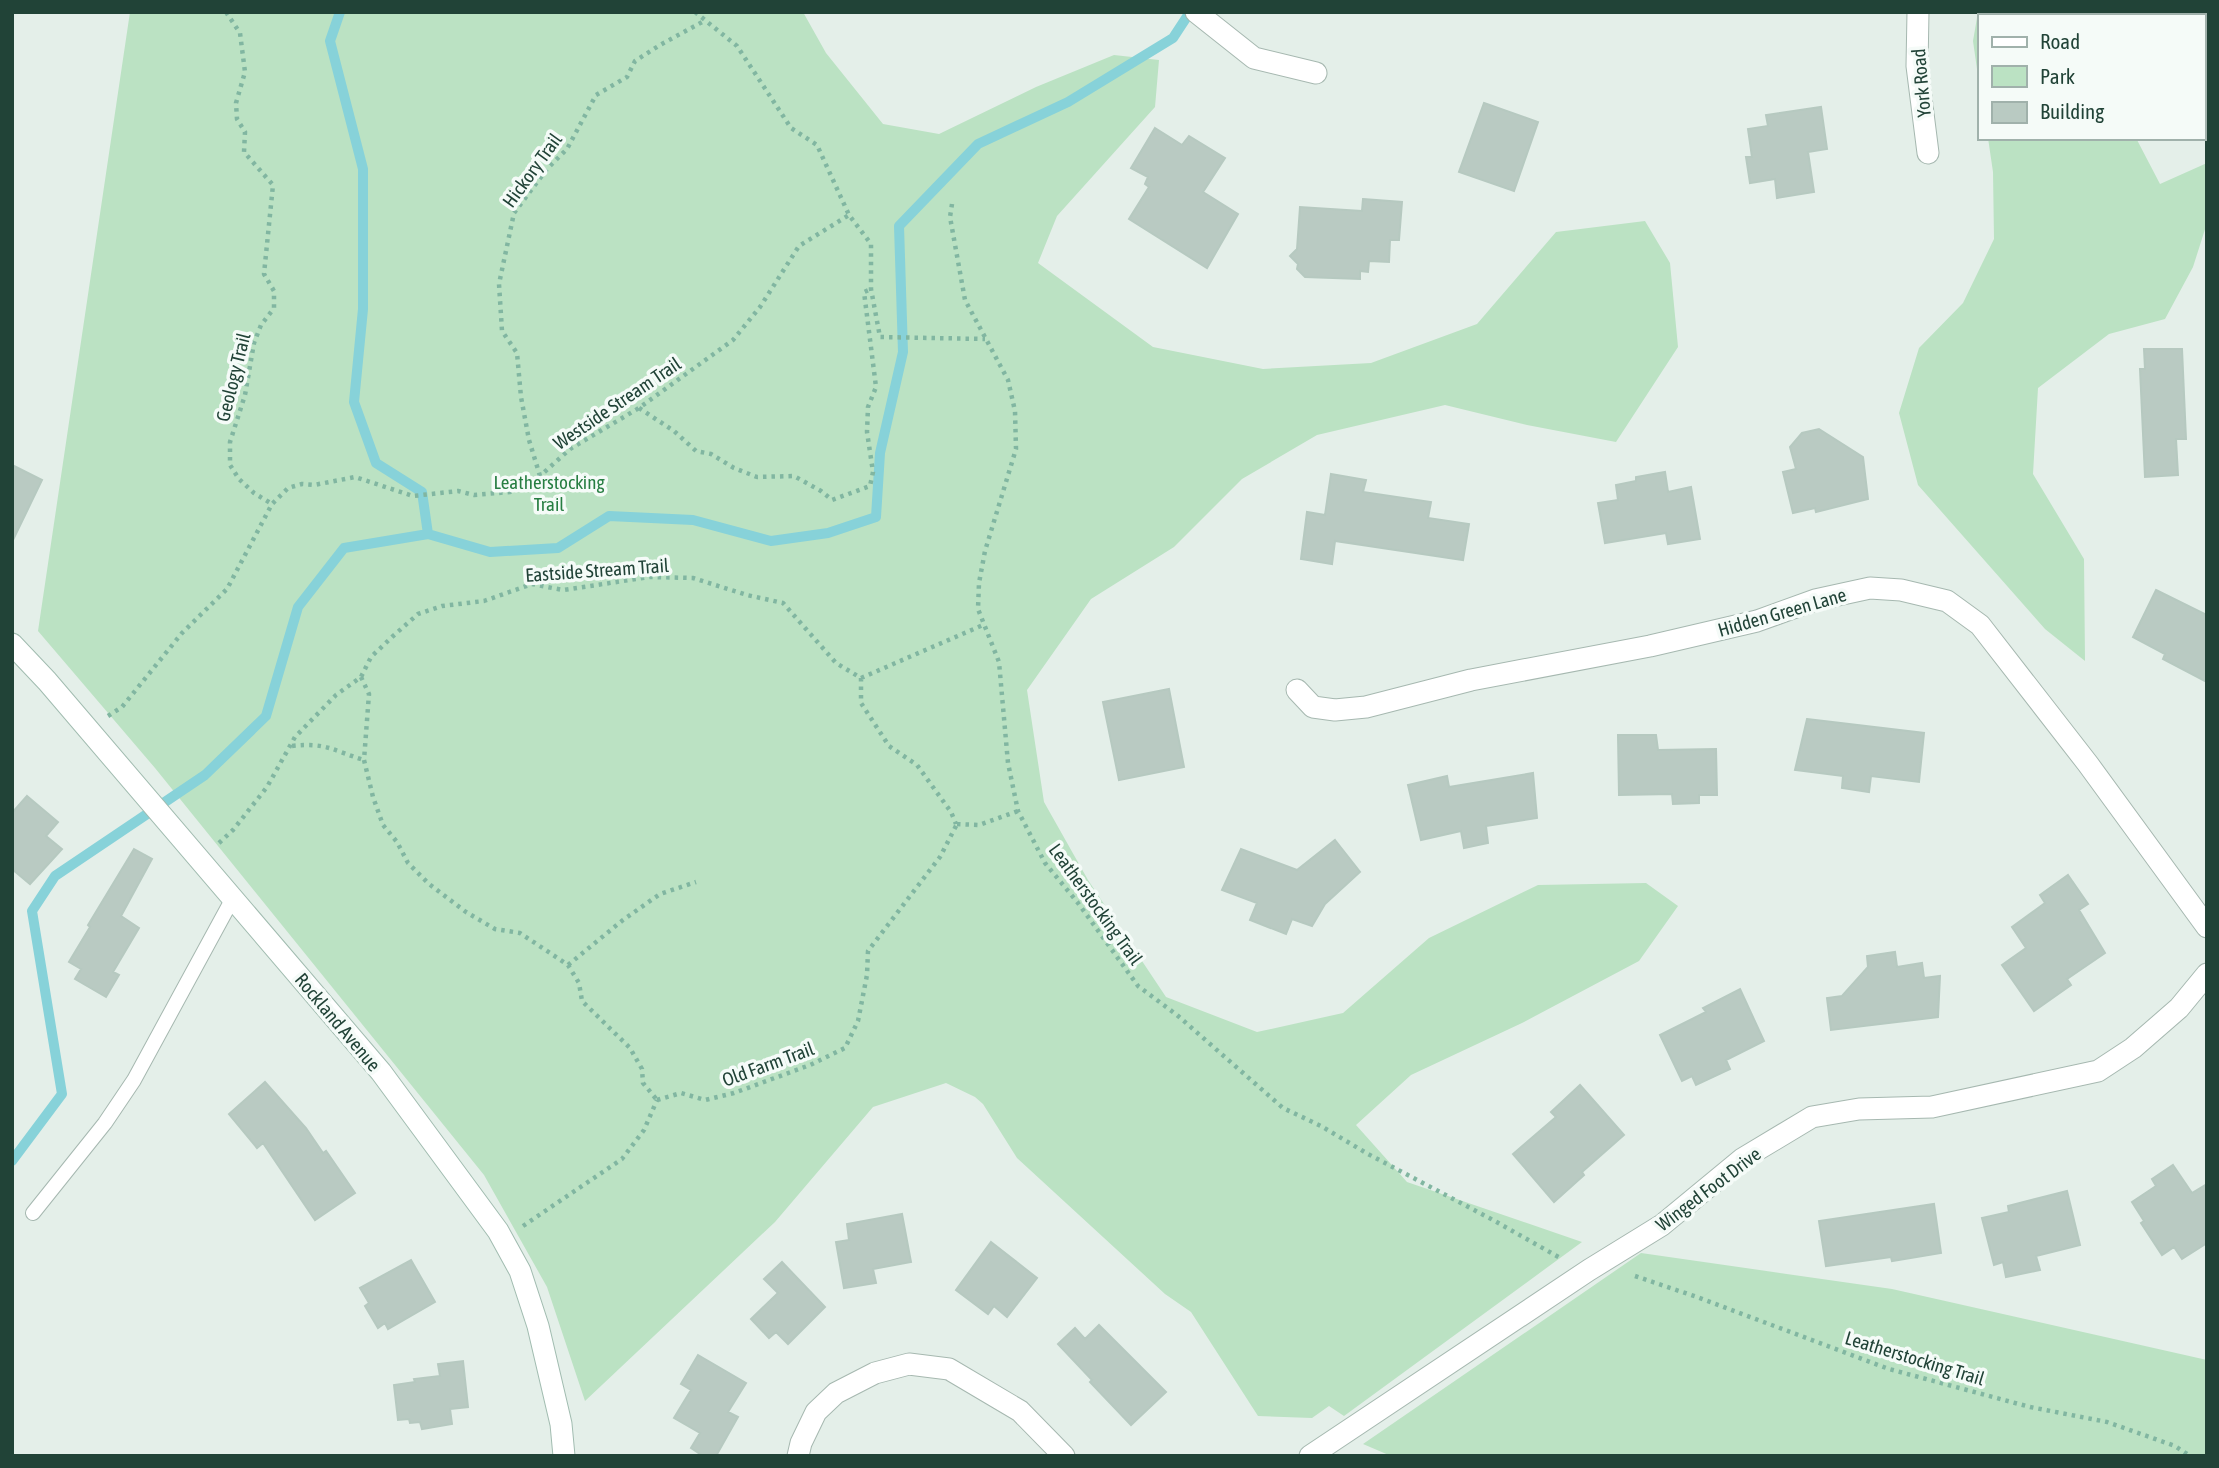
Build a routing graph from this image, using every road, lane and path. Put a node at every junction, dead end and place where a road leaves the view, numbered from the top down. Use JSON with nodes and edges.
{"nodes":[{"id":1,"x":226,"y":12,"type":"edge"},
{"id":2,"x":695,"y":12,"type":"edge"},
{"id":3,"x":1918,"y":12,"type":"edge"},
{"id":4,"x":1202,"y":17,"type":"edge"},
{"id":5,"x":704,"y":21,"type":"junction"},
{"id":6,"x":1316,"y":73,"type":"dead end"},
{"id":7,"x":1928,"y":153,"type":"dead end"},
{"id":8,"x":952,"y":204,"type":"dead end"},
{"id":9,"x":849,"y":215,"type":"junction"},
{"id":10,"x":871,"y":289,"type":"junction"},
{"id":11,"x":986,"y":339,"type":"junction"},
{"id":12,"x":639,"y":408,"type":"junction"},
{"id":13,"x":540,"y":476,"type":"junction"},
{"id":14,"x":272,"y":504,"type":"junction"},
{"id":15,"x":983,"y":625,"type":"junction"},
{"id":16,"x":12,"y":644,"type":"edge"},
{"id":17,"x":361,"y":677,"type":"junction"},
{"id":18,"x":861,"y":678,"type":"junction"},
{"id":19,"x":1297,"y":690,"type":"dead end"},
{"id":20,"x":88,"y":730,"type":"junction"},
{"id":21,"x":291,"y":746,"type":"junction"},
{"id":22,"x":364,"y":760,"type":"junction"},
{"id":23,"x":1018,"y":811,"type":"junction"},
{"id":24,"x":957,"y":824,"type":"junction"},
{"id":25,"x":201,"y":861,"type":"junction"},
{"id":26,"x":696,"y":882,"type":"dead end"},
{"id":27,"x":233,"y":898,"type":"junction"},
{"id":28,"x":2207,"y":927,"type":"edge"},
{"id":29,"x":568,"y":965,"type":"junction"},
{"id":30,"x":2207,"y":974,"type":"edge"},
{"id":31,"x":657,"y":1100,"type":"junction"},
{"id":32,"x":33,"y":1213,"type":"dead end"},
{"id":33,"x":503,"y":1239,"type":"junction"},
{"id":34,"x":1566,"y":1261,"type":"dead end"},
{"id":35,"x":1635,"y":1276,"type":"dead end"},
{"id":36,"x":564,"y":1456,"type":"edge"},
{"id":37,"x":798,"y":1456,"type":"edge"},
{"id":38,"x":1064,"y":1456,"type":"edge"},
{"id":39,"x":1310,"y":1456,"type":"edge"},
{"id":40,"x":2190,"y":1456,"type":"edge"}],
"edges":[{"from":1,"to":14,"type":"path","name":"Geology Trail"},
{"from":2,"to":5,"type":"path"},
{"from":3,"to":7,"type":"street","name":"York Road"},
{"from":4,"to":6,"type":"street"},
{"from":5,"to":9,"type":"path"},
{"from":5,"to":13,"type":"path","name":"Hickory Trail"},
{"from":8,"to":11,"type":"path","name":"Leatherstocking Trail"},
{"from":9,"to":10,"type":"path"},
{"from":9,"to":12,"type":"path","name":"Westside Stream Trail"},
{"from":10,"to":11,"type":"path"},
{"from":10,"to":12,"type":"path"},
{"from":11,"to":15,"type":"path","name":"Leatherstocking Trail"},
{"from":12,"to":13,"type":"path","name":"Westside Stream Trail"},
{"from":13,"to":14,"type":"path","name":"Westside Stream Trail"},
{"from":14,"to":20,"type":"path","name":"Westside Stream Trail"},
{"from":15,"to":18,"type":"path"},
{"from":15,"to":23,"type":"path","name":"Leatherstocking Trail"},
{"from":16,"to":20,"type":"street","name":"Rockland Avenue"},
{"from":17,"to":18,"type":"path","name":"Eastside Stream Trail"},
{"from":17,"to":21,"type":"path","name":"Eastside Stream Trail"},
{"from":17,"to":22,"type":"path"},
{"from":18,"to":24,"type":"path"},
{"from":19,"to":28,"type":"street","name":"Hidden Green Lane"},
{"from":20,"to":25,"type":"street","name":"Rockland Avenue"},
{"from":21,"to":22,"type":"path"},
{"from":21,"to":25,"type":"path","name":"Eastside Stream Trail"},
{"from":22,"to":29,"type":"path"},
{"from":23,"to":24,"type":"path"},
{"from":23,"to":34,"type":"path","name":"Leatherstocking Trail"},
{"from":24,"to":31,"type":"path","name":"Old Farm Trail"},
{"from":25,"to":27,"type":"street","name":"Rockland Avenue"},
{"from":26,"to":29,"type":"path"},
{"from":27,"to":32,"type":"lane"},
{"from":27,"to":33,"type":"street","name":"Rockland Avenue"},
{"from":29,"to":31,"type":"path"},
{"from":30,"to":39,"type":"street","name":"Winged Foot Drive"},
{"from":31,"to":33,"type":"path"},
{"from":33,"to":36,"type":"street","name":"Rockland Avenue"},
{"from":35,"to":40,"type":"path","name":"Leatherstocking Trail"},
{"from":37,"to":38,"type":"street"}]}
